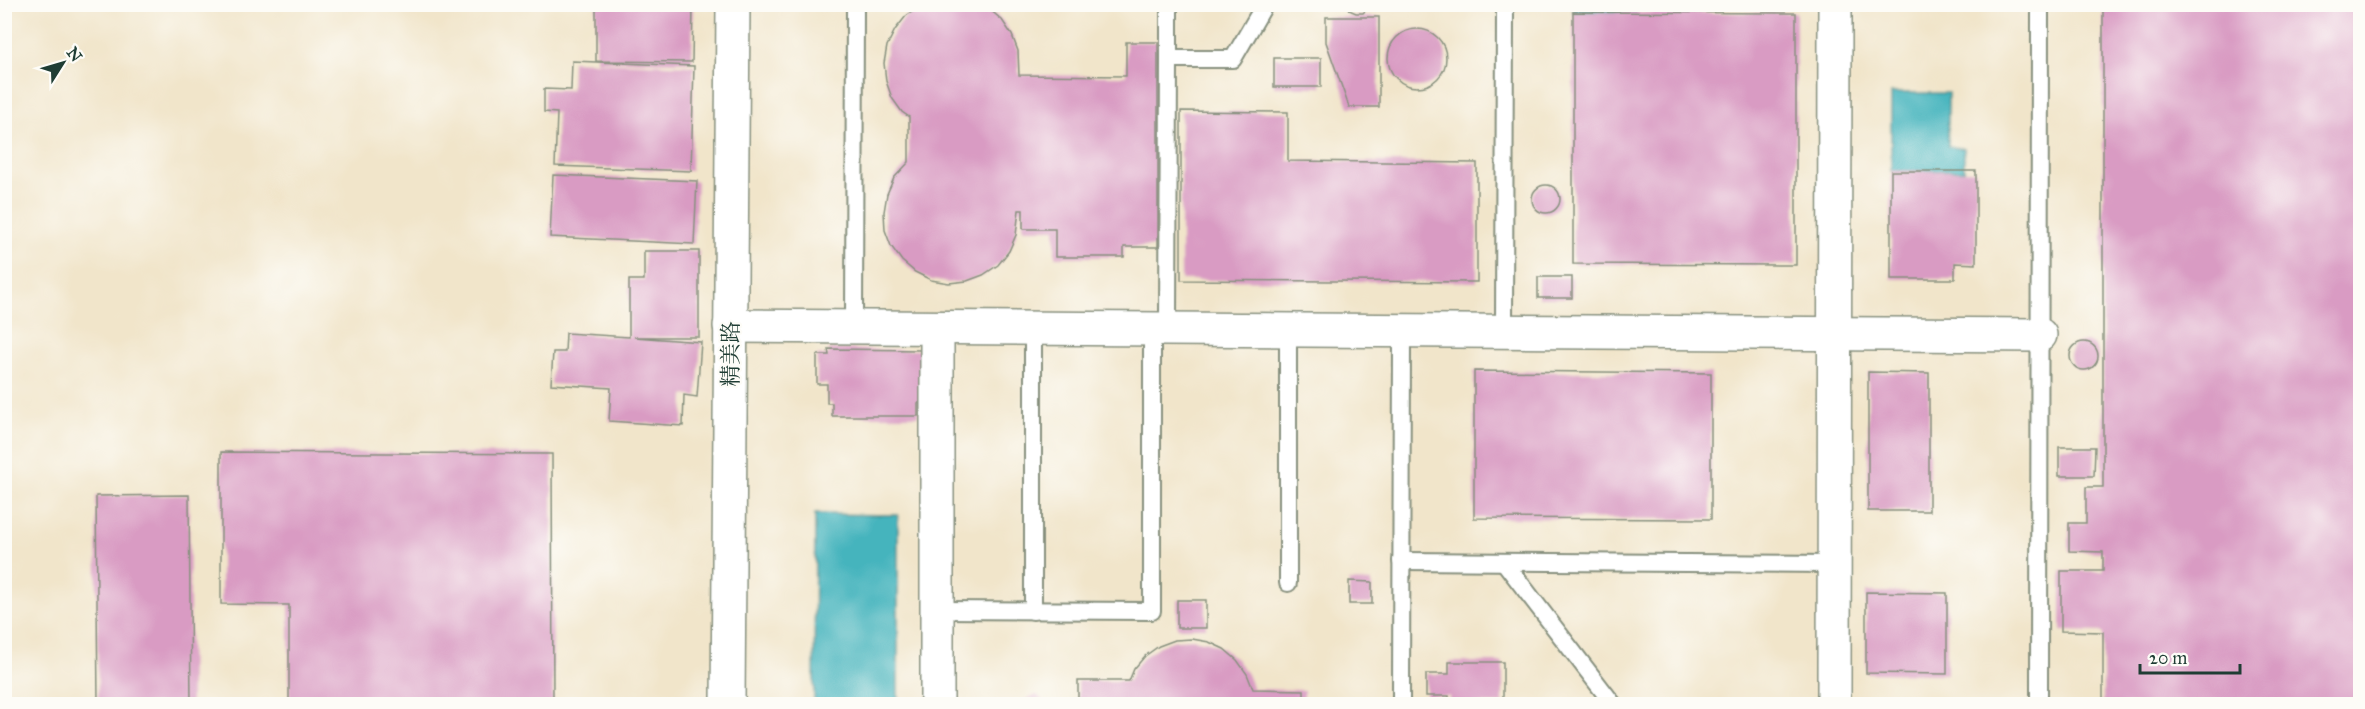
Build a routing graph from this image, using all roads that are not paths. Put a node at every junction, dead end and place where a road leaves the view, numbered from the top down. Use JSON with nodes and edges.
{"nodes":[{"id":1,"x":733,"y":4,"type":"edge"},
{"id":2,"x":855,"y":4,"type":"edge"},
{"id":3,"x":1169,"y":4,"type":"edge"},
{"id":4,"x":1262,"y":4,"type":"edge"},
{"id":5,"x":1505,"y":4,"type":"edge"},
{"id":6,"x":1835,"y":4,"type":"edge"},
{"id":7,"x":2040,"y":4,"type":"edge"},
{"id":8,"x":1169,"y":59,"type":"junction"},
{"id":9,"x":730,"y":326,"type":"junction"},
{"id":10,"x":854,"y":327,"type":"junction"},
{"id":11,"x":937,"y":328,"type":"junction"},
{"id":12,"x":1034,"y":328,"type":"junction"},
{"id":13,"x":1160,"y":329,"type":"junction"},
{"id":14,"x":1288,"y":330,"type":"junction"},
{"id":15,"x":1402,"y":331,"type":"junction"},
{"id":16,"x":1504,"y":332,"type":"junction"},
{"id":17,"x":1834,"y":334,"type":"junction"},
{"id":18,"x":2040,"y":334,"type":"junction"},
{"id":19,"x":1401,"y":561,"type":"junction"},
{"id":20,"x":1504,"y":562,"type":"junction"},
{"id":21,"x":1834,"y":564,"type":"junction"},
{"id":22,"x":1288,"y":583,"type":"dead end"},
{"id":23,"x":937,"y":610,"type":"junction"},
{"id":24,"x":1033,"y":611,"type":"junction"},
{"id":25,"x":728,"y":705,"type":"edge"},
{"id":26,"x":937,"y":705,"type":"edge"},
{"id":27,"x":1401,"y":705,"type":"edge"},
{"id":28,"x":1613,"y":705,"type":"edge"},
{"id":29,"x":1834,"y":705,"type":"edge"},
{"id":30,"x":2039,"y":705,"type":"edge"}],
"edges":[{"from":1,"to":9,"type":"street","name":"精美路"},
{"from":2,"to":10,"type":"lane"},
{"from":3,"to":8,"type":"lane"},
{"from":4,"to":8,"type":"lane"},
{"from":5,"to":16,"type":"lane"},
{"from":6,"to":17,"type":"street"},
{"from":7,"to":18,"type":"lane"},
{"from":8,"to":13,"type":"lane"},
{"from":9,"to":10,"type":"street"},
{"from":9,"to":25,"type":"street","name":"精美路"},
{"from":10,"to":11,"type":"street"},
{"from":11,"to":12,"type":"street"},
{"from":11,"to":23,"type":"street"},
{"from":12,"to":13,"type":"street"},
{"from":12,"to":24,"type":"lane"},
{"from":13,"to":14,"type":"street"},
{"from":13,"to":24,"type":"lane"},
{"from":14,"to":15,"type":"street"},
{"from":14,"to":22,"type":"lane"},
{"from":15,"to":16,"type":"street"},
{"from":15,"to":19,"type":"lane"},
{"from":16,"to":17,"type":"street"},
{"from":17,"to":18,"type":"street"},
{"from":17,"to":21,"type":"street"},
{"from":18,"to":30,"type":"lane"},
{"from":19,"to":20,"type":"lane"},
{"from":19,"to":27,"type":"lane"},
{"from":20,"to":21,"type":"lane"},
{"from":20,"to":28,"type":"lane"},
{"from":21,"to":29,"type":"street"},
{"from":23,"to":24,"type":"lane"},
{"from":23,"to":26,"type":"street"}]}
